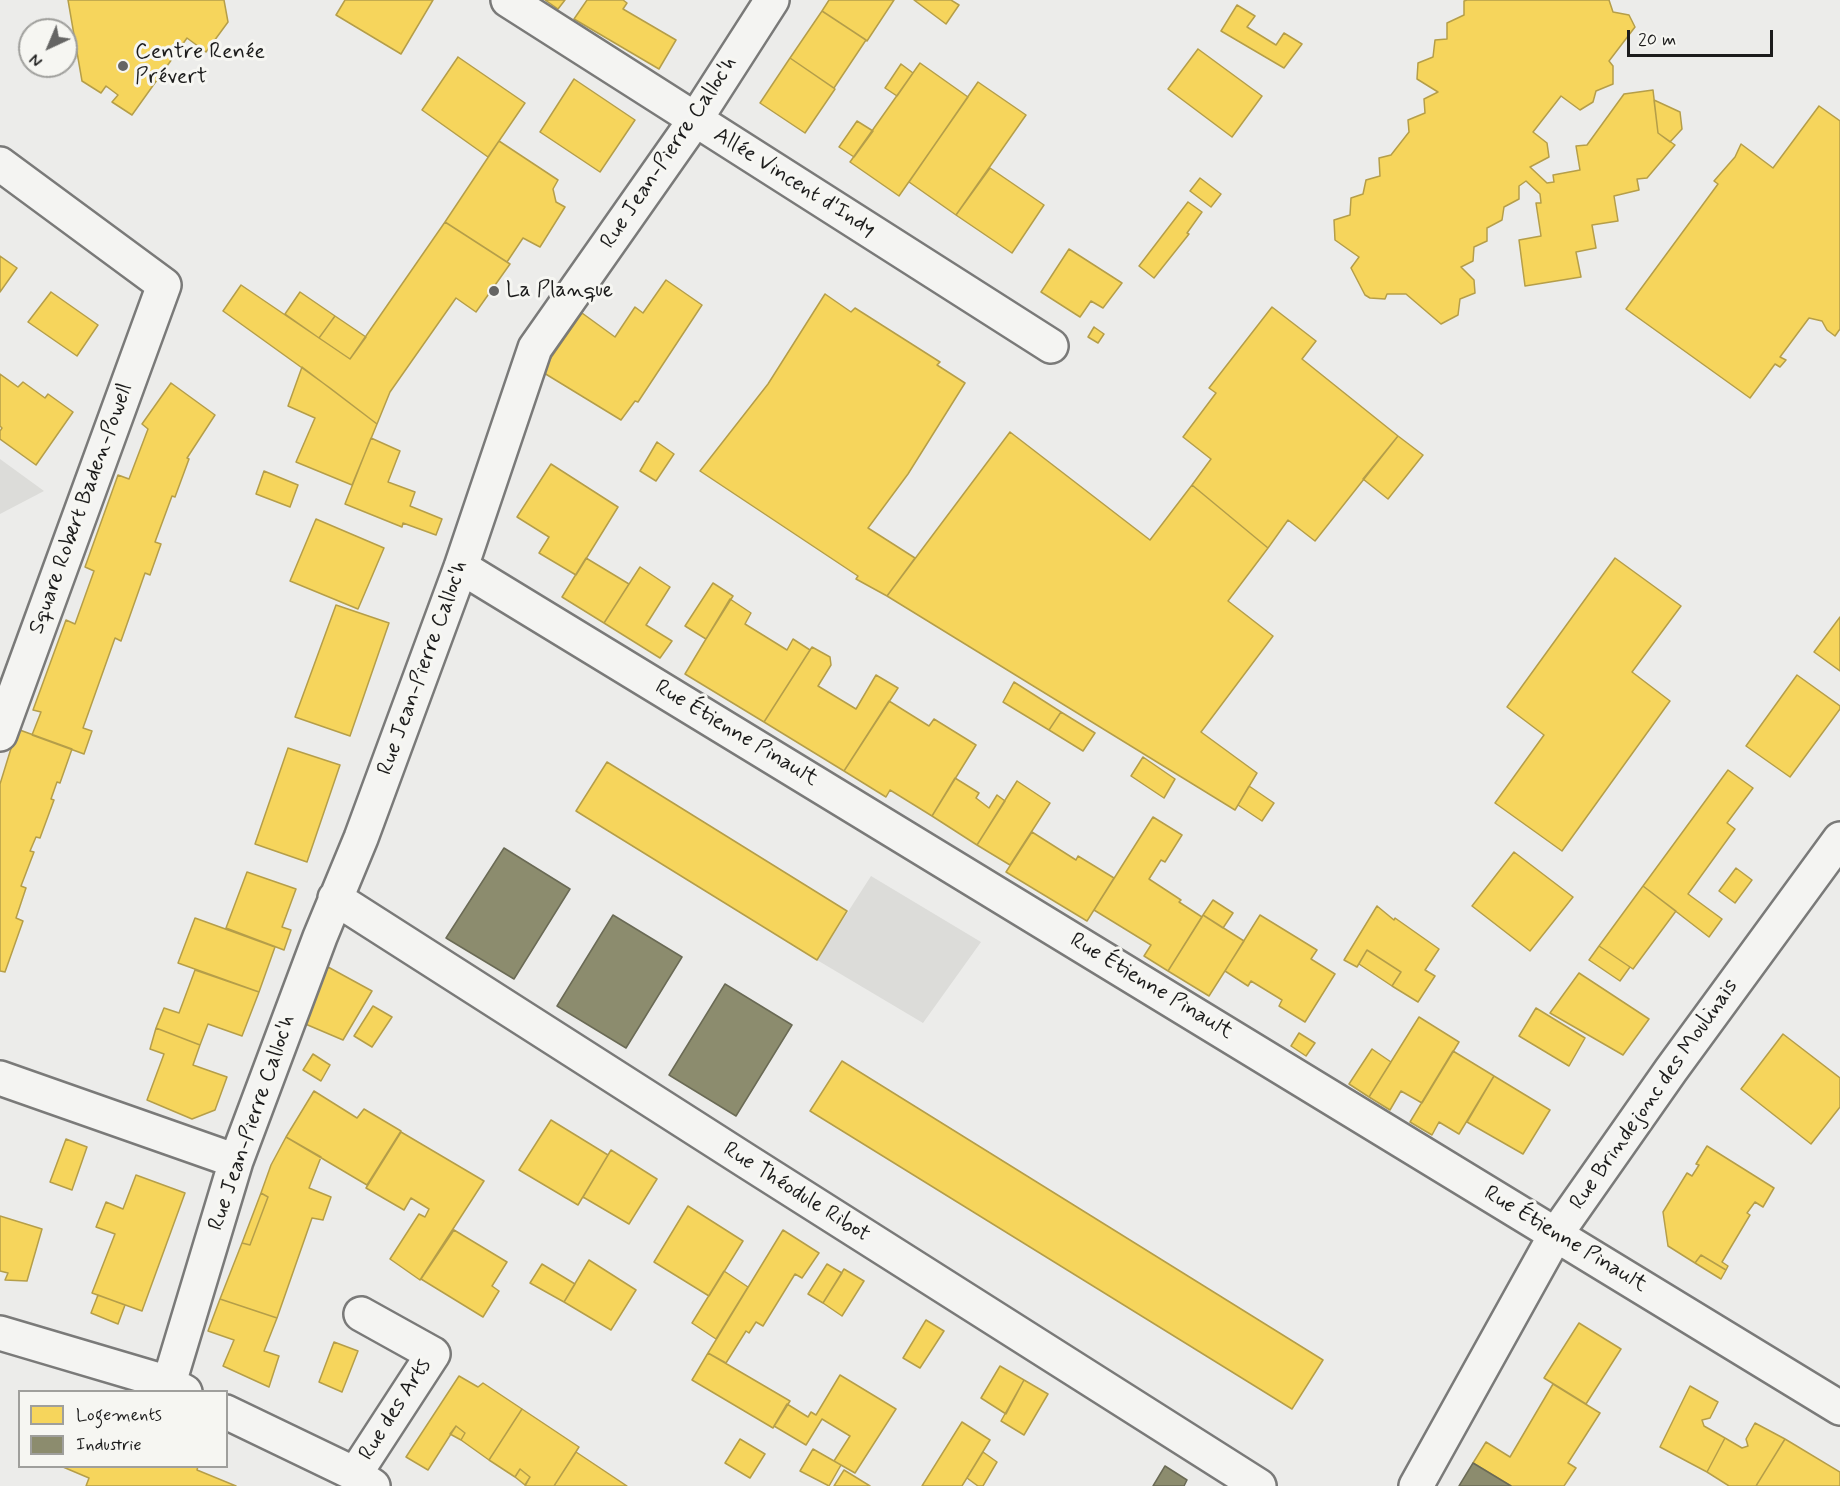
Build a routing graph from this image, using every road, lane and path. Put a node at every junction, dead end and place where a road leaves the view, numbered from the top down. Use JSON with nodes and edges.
{"nodes":[{"id":1,"x":507,"y":0,"type":"edge"},
{"id":2,"x":772,"y":0,"type":"edge"},
{"id":3,"x":695,"y":120,"type":"junction"},
{"id":4,"x":0,"y":164,"type":"edge"},
{"id":5,"x":1051,"y":346,"type":"dead end"},
{"id":6,"x":461,"y":567,"type":"junction"},
{"id":7,"x":0,"y":734,"type":"edge"},
{"id":8,"x":1840,"y":839,"type":"edge"},
{"id":9,"x":335,"y":898,"type":"junction"},
{"id":10,"x":0,"y":1078,"type":"edge"},
{"id":11,"x":236,"y":1161,"type":"junction"},
{"id":12,"x":1556,"y":1234,"type":"junction"},
{"id":13,"x":361,"y":1314,"type":"dead end"},
{"id":14,"x":0,"y":1333,"type":"edge"},
{"id":15,"x":177,"y":1387,"type":"edge"},
{"id":16,"x":1840,"y":1408,"type":"edge"},
{"id":17,"x":228,"y":1413,"type":"edge"},
{"id":18,"x":364,"y":1480,"type":"edge"},
{"id":19,"x":1258,"y":1486,"type":"edge"},
{"id":20,"x":1416,"y":1486,"type":"edge"}],
"edges":[{"from":1,"to":3,"type":"street","name":"Allée Vincent d'Indy"},
{"from":2,"to":3,"type":"street","name":"Rue Jean-Pierre Calloc'h"},
{"from":3,"to":5,"type":"street","name":"Allée Vincent d'Indy"},
{"from":3,"to":6,"type":"street","name":"Rue Jean-Pierre Calloc'h"},
{"from":4,"to":7,"type":"street","name":"Square Robert Baden-Powell"},
{"from":6,"to":9,"type":"street","name":"Rue Jean-Pierre Calloc'h"},
{"from":6,"to":12,"type":"street","name":"Rue Étienne Pinault"},
{"from":8,"to":12,"type":"street","name":"Rue Brindejonc des Moulinais"},
{"from":9,"to":11,"type":"street","name":"Rue Jean-Pierre Calloc'h"},
{"from":9,"to":19,"type":"street","name":"Rue Théodule Ribot"},
{"from":10,"to":11,"type":"street"},
{"from":11,"to":15,"type":"street","name":"Rue Jean-Pierre Calloc'h"},
{"from":12,"to":16,"type":"street","name":"Rue Étienne Pinault"},
{"from":12,"to":20,"type":"street","name":"Rue Brindejonc des Moulinais"},
{"from":13,"to":18,"type":"street","name":"Rue des Arts"},
{"from":14,"to":15,"type":"street"},
{"from":17,"to":18,"type":"street","name":"Rue des Arts"}]}
